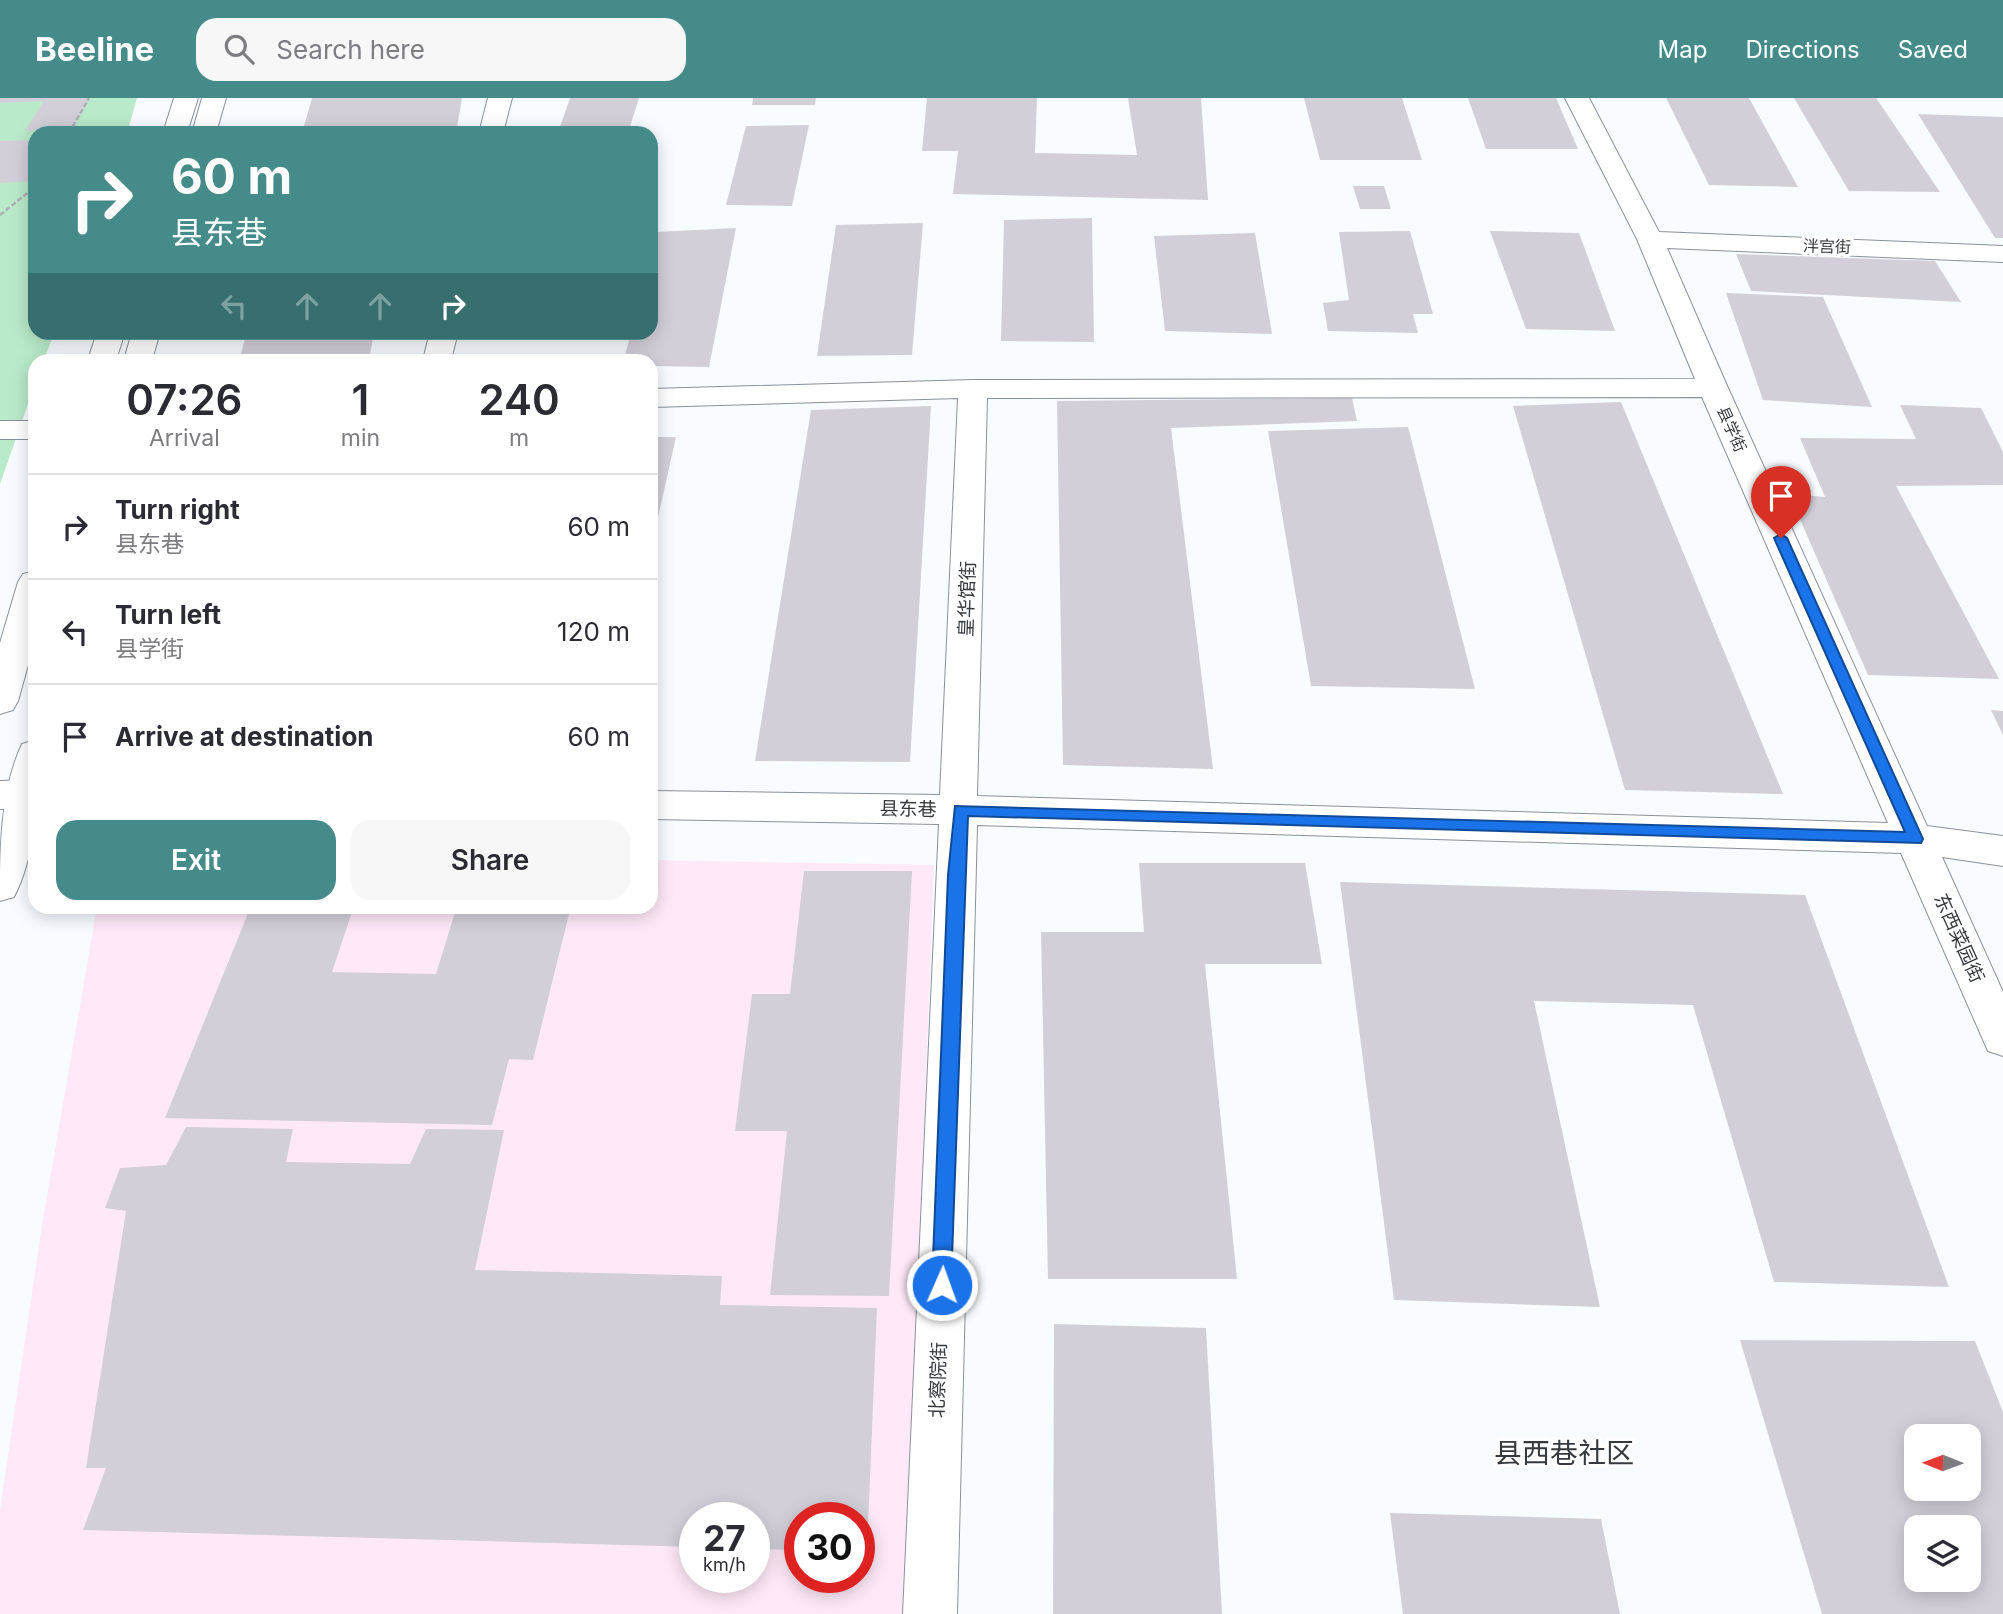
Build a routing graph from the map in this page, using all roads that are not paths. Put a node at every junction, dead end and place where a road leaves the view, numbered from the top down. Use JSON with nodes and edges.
{"nodes":[{"id":1,"x":186,"y":98,"type":"edge"},
{"id":2,"x":214,"y":98,"type":"edge"},
{"id":3,"x":500,"y":98,"type":"edge"},
{"id":4,"x":1577,"y":98,"type":"edge"},
{"id":5,"x":177,"y":126,"type":"edge"},
{"id":6,"x":206,"y":126,"type":"edge"},
{"id":7,"x":493,"y":126,"type":"edge"},
{"id":8,"x":1650,"y":239,"type":"junction"},
{"id":9,"x":2003,"y":254,"type":"edge"},
{"id":10,"x":1713,"y":388,"type":"junction"},
{"id":11,"x":973,"y":389,"type":"junction"},
{"id":12,"x":658,"y":398,"type":"edge"},
{"id":13,"x":0,"y":430,"type":"edge"},
{"id":14,"x":28,"y":430,"type":"edge"},
{"id":15,"x":28,"y":606,"type":"edge"},
{"id":16,"x":0,"y":701,"type":"edge"},
{"id":17,"x":28,"y":772,"type":"edge"},
{"id":18,"x":20,"y":794,"type":"edge"},
{"id":19,"x":658,"y":805,"type":"edge"},
{"id":20,"x":960,"y":810,"type":"junction"},
{"id":21,"x":1916,"y":839,"type":"junction"},
{"id":22,"x":2003,"y":851,"type":"edge"},
{"id":23,"x":0,"y":886,"type":"edge"},
{"id":24,"x":2003,"y":1038,"type":"edge"},
{"id":25,"x":930,"y":1614,"type":"edge"}],
"edges":[{"from":1,"to":5,"type":"street"},
{"from":2,"to":6,"type":"street"},
{"from":3,"to":7,"type":"street"},
{"from":4,"to":8,"type":"street","name":"县学街"},
{"from":8,"to":9,"type":"street","name":"泮宫街"},
{"from":8,"to":10,"type":"street","name":"县学街"},
{"from":10,"to":11,"type":"street"},
{"from":10,"to":21,"type":"street","name":"县学街"},
{"from":11,"to":12,"type":"street"},
{"from":11,"to":20,"type":"street","name":"皇华馆街"},
{"from":13,"to":14,"type":"street"},
{"from":15,"to":16,"type":"street"},
{"from":17,"to":18,"type":"street"},
{"from":18,"to":23,"type":"street"},
{"from":19,"to":20,"type":"street","name":"县东巷"},
{"from":20,"to":21,"type":"street","name":"县东巷"},
{"from":20,"to":25,"type":"street","name":"北察院街"},
{"from":21,"to":22,"type":"street","name":"县东巷"},
{"from":21,"to":24,"type":"street","name":"东西菜园街"}]}
